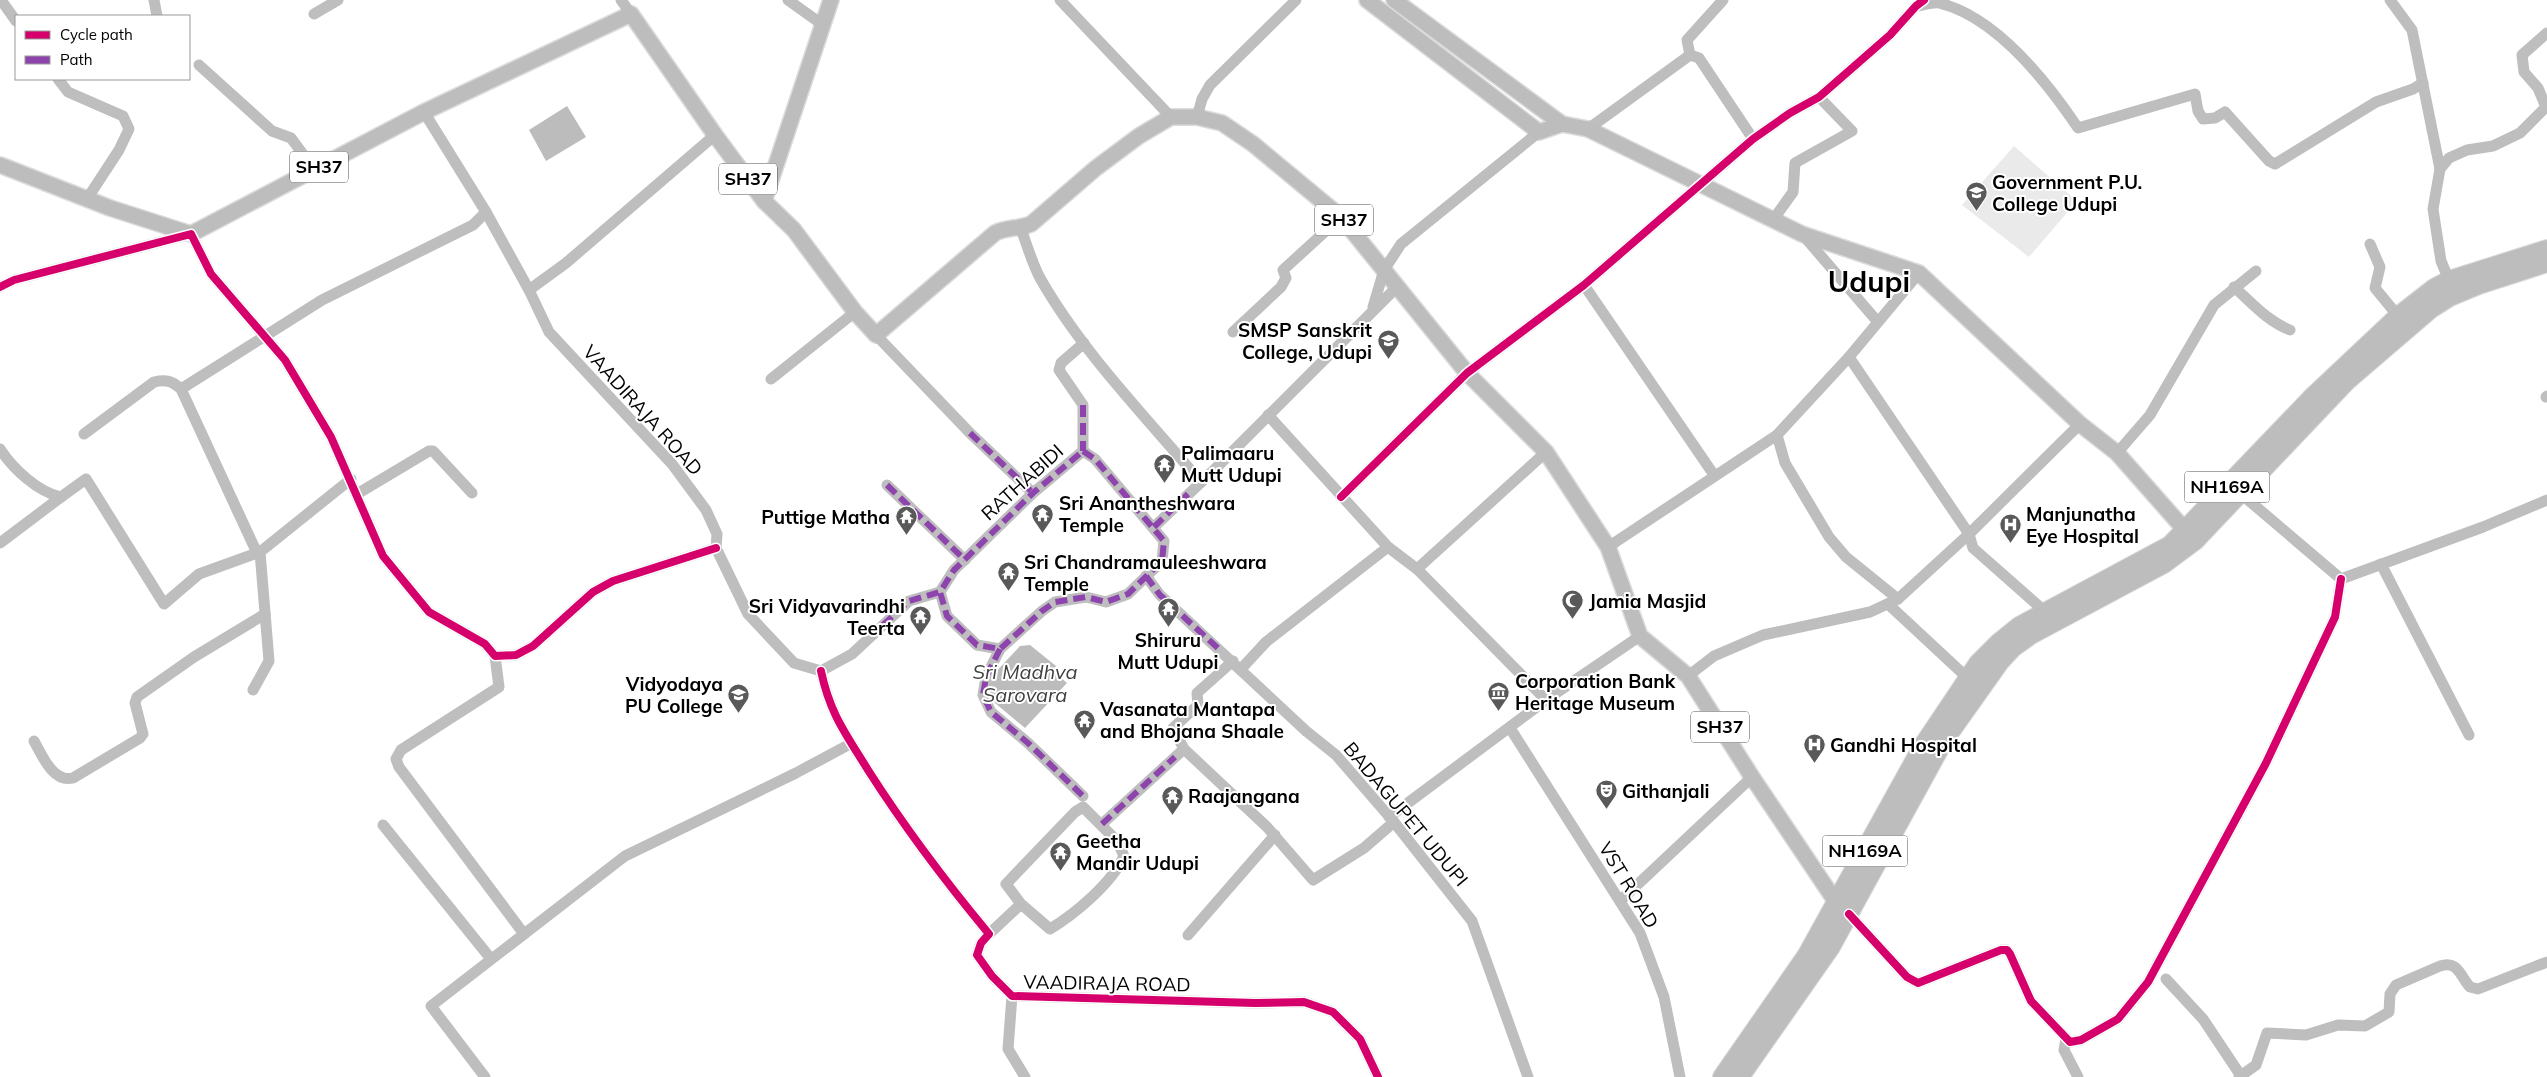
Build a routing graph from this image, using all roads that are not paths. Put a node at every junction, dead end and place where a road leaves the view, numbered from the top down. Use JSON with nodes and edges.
{"nodes":[{"id":1,"x":1,"y":0,"type":"edge"},
{"id":2,"x":154,"y":0,"type":"edge"},
{"id":3,"x":338,"y":0,"type":"edge"},
{"id":4,"x":621,"y":0,"type":"edge"},
{"id":5,"x":788,"y":0,"type":"edge"},
{"id":6,"x":831,"y":0,"type":"edge"},
{"id":7,"x":1060,"y":0,"type":"edge"},
{"id":8,"x":1296,"y":0,"type":"edge"},
{"id":9,"x":1367,"y":0,"type":"edge"},
{"id":10,"x":1723,"y":0,"type":"edge"},
{"id":11,"x":2390,"y":0,"type":"edge"},
{"id":12,"x":1398,"y":1,"type":"edge"},
{"id":13,"x":1920,"y":3,"type":"edge"},
{"id":14,"x":314,"y":14,"type":"dead end"},
{"id":15,"x":631,"y":14,"type":"junction"},
{"id":16,"x":158,"y":15,"type":"edge"},
{"id":17,"x":15,"y":20,"type":"edge"},
{"id":18,"x":823,"y":25,"type":"junction"},
{"id":19,"x":2547,"y":33,"type":"edge"},
{"id":20,"x":1690,"y":55,"type":"junction"},
{"id":21,"x":199,"y":65,"type":"dead end"},
{"id":22,"x":59,"y":80,"type":"edge"},
{"id":23,"x":2423,"y":83,"type":"junction"},
{"id":24,"x":1819,"y":97,"type":"junction"},
{"id":25,"x":424,"y":112,"type":"junction"},
{"id":26,"x":1170,"y":117,"type":"junction"},
{"id":27,"x":1197,"y":117,"type":"junction"},
{"id":28,"x":1562,"y":124,"type":"junction"},
{"id":29,"x":1588,"y":129,"type":"junction"},
{"id":30,"x":1539,"y":132,"type":"junction"},
{"id":31,"x":715,"y":135,"type":"junction"},
{"id":32,"x":1753,"y":139,"type":"junction"},
{"id":33,"x":0,"y":165,"type":"edge"},
{"id":34,"x":314,"y":169,"type":"junction"},
{"id":35,"x":2440,"y":169,"type":"junction"},
{"id":36,"x":1701,"y":184,"type":"junction"},
{"id":37,"x":87,"y":199,"type":"junction"},
{"id":38,"x":764,"y":201,"type":"junction"},
{"id":39,"x":486,"y":212,"type":"junction"},
{"id":40,"x":1341,"y":217,"type":"junction"},
{"id":41,"x":1773,"y":220,"type":"junction"},
{"id":42,"x":1020,"y":229,"type":"junction"},
{"id":43,"x":191,"y":234,"type":"junction"},
{"id":44,"x":1802,"y":234,"type":"junction"},
{"id":45,"x":2370,"y":244,"type":"dead end"},
{"id":46,"x":2547,"y":249,"type":"edge"},
{"id":47,"x":2547,"y":263,"type":"edge"},
{"id":48,"x":1384,"y":270,"type":"junction"},
{"id":49,"x":2256,"y":271,"type":"dead end"},
{"id":50,"x":1918,"y":273,"type":"junction"},
{"id":51,"x":2449,"y":280,"type":"junction"},
{"id":52,"x":1584,"y":285,"type":"junction"},
{"id":53,"x":0,"y":287,"type":"edge"},
{"id":54,"x":1397,"y":287,"type":"junction"},
{"id":55,"x":2234,"y":287,"type":"junction"},
{"id":56,"x":529,"y":290,"type":"junction"},
{"id":57,"x":855,"y":312,"type":"junction"},
{"id":58,"x":1371,"y":312,"type":"junction"},
{"id":59,"x":2398,"y":316,"type":"junction"},
{"id":60,"x":1876,"y":321,"type":"junction"},
{"id":61,"x":2290,"y":330,"type":"dead end"},
{"id":62,"x":1232,"y":332,"type":"dead end"},
{"id":63,"x":876,"y":335,"type":"junction"},
{"id":64,"x":264,"y":338,"type":"junction"},
{"id":65,"x":1084,"y":343,"type":"junction"},
{"id":66,"x":1849,"y":357,"type":"junction"},
{"id":67,"x":1467,"y":373,"type":"junction"},
{"id":68,"x":771,"y":380,"type":"dead end"},
{"id":69,"x":182,"y":389,"type":"junction"},
{"id":70,"x":1268,"y":415,"type":"junction"},
{"id":71,"x":2080,"y":424,"type":"junction"},
{"id":72,"x":84,"y":434,"type":"dead end"},
{"id":73,"x":1777,"y":435,"type":"junction"},
{"id":74,"x":0,"y":449,"type":"edge"},
{"id":75,"x":1083,"y":450,"type":"junction"},
{"id":76,"x":1546,"y":452,"type":"junction"},
{"id":77,"x":2117,"y":453,"type":"junction"},
{"id":78,"x":1714,"y":475,"type":"junction"},
{"id":79,"x":351,"y":479,"type":"junction"},
{"id":80,"x":1201,"y":482,"type":"junction"},
{"id":81,"x":887,"y":485,"type":"dead end"},
{"id":82,"x":2240,"y":492,"type":"junction"},
{"id":83,"x":472,"y":493,"type":"dead end"},
{"id":84,"x":1033,"y":493,"type":"junction"},
{"id":85,"x":357,"y":494,"type":"junction"},
{"id":86,"x":61,"y":497,"type":"junction"},
{"id":87,"x":1341,"y":498,"type":"junction"},
{"id":88,"x":2547,"y":500,"type":"edge"},
{"id":89,"x":1154,"y":527,"type":"junction"},
{"id":90,"x":1969,"y":534,"type":"junction"},
{"id":91,"x":2191,"y":536,"type":"junction"},
{"id":92,"x":0,"y":543,"type":"edge"},
{"id":93,"x":1388,"y":547,"type":"junction"},
{"id":94,"x":1608,"y":547,"type":"junction"},
{"id":95,"x":716,"y":548,"type":"junction"},
{"id":96,"x":258,"y":552,"type":"junction"},
{"id":97,"x":964,"y":560,"type":"junction"},
{"id":98,"x":2381,"y":564,"type":"junction"},
{"id":99,"x":1417,"y":569,"type":"junction"},
{"id":100,"x":1146,"y":576,"type":"junction"},
{"id":101,"x":2341,"y":579,"type":"junction"},
{"id":102,"x":940,"y":592,"type":"junction"},
{"id":103,"x":1893,"y":602,"type":"junction"},
{"id":104,"x":265,"y":614,"type":"junction"},
{"id":105,"x":2050,"y":616,"type":"junction"},
{"id":106,"x":1640,"y":636,"type":"junction"},
{"id":107,"x":1000,"y":649,"type":"junction"},
{"id":108,"x":495,"y":656,"type":"junction"},
{"id":109,"x":1237,"y":665,"type":"junction"},
{"id":110,"x":821,"y":671,"type":"junction"},
{"id":111,"x":1688,"y":676,"type":"junction"},
{"id":112,"x":1974,"y":684,"type":"junction"},
{"id":113,"x":253,"y":690,"type":"dead end"},
{"id":114,"x":1546,"y":700,"type":"junction"},
{"id":115,"x":1510,"y":728,"type":"junction"},
{"id":116,"x":2468,"y":735,"type":"dead end"},
{"id":117,"x":34,"y":741,"type":"dead end"},
{"id":118,"x":850,"y":744,"type":"junction"},
{"id":119,"x":1179,"y":753,"type":"junction"},
{"id":120,"x":1752,"y":778,"type":"junction"},
{"id":121,"x":1083,"y":796,"type":"dead end"},
{"id":122,"x":1392,"y":819,"type":"junction"},
{"id":123,"x":1102,"y":824,"type":"junction"},
{"id":124,"x":383,"y":825,"type":"dead end"},
{"id":125,"x":1275,"y":835,"type":"junction"},
{"id":126,"x":1620,"y":901,"type":"junction"},
{"id":127,"x":1021,"y":904,"type":"junction"},
{"id":128,"x":1843,"y":908,"type":"junction"},
{"id":129,"x":524,"y":934,"type":"junction"},
{"id":130,"x":989,"y":934,"type":"junction"},
{"id":131,"x":1188,"y":935,"type":"dead end"},
{"id":132,"x":491,"y":960,"type":"junction"},
{"id":133,"x":2547,"y":962,"type":"edge"},
{"id":134,"x":2166,"y":979,"type":"dead end"},
{"id":135,"x":1012,"y":996,"type":"junction"},
{"id":136,"x":2066,"y":1039,"type":"junction"},
{"id":137,"x":2240,"y":1076,"type":"edge"},
{"id":138,"x":485,"y":1077,"type":"edge"},
{"id":139,"x":1024,"y":1077,"type":"edge"},
{"id":140,"x":1378,"y":1077,"type":"edge"},
{"id":141,"x":1528,"y":1077,"type":"edge"},
{"id":142,"x":1680,"y":1077,"type":"edge"},
{"id":143,"x":1722,"y":1077,"type":"edge"},
{"id":144,"x":1740,"y":1077,"type":"edge"},
{"id":145,"x":2078,"y":1077,"type":"edge"}],
"edges":[{"from":1,"to":17,"type":"street"},
{"from":2,"to":16,"type":"street"},
{"from":3,"to":14,"type":"street"},
{"from":4,"to":15,"type":"street"},
{"from":5,"to":18,"type":"street"},
{"from":6,"to":18,"type":"main road"},
{"from":7,"to":26,"type":"street"},
{"from":8,"to":27,"type":"street"},
{"from":9,"to":30,"type":"main road"},
{"from":10,"to":20,"type":"street"},
{"from":11,"to":23,"type":"street"},
{"from":12,"to":28,"type":"main road"},
{"from":13,"to":23,"type":"street"},
{"from":13,"to":24,"type":"street"},
{"from":15,"to":25,"type":"main road","number":"SH37"},
{"from":15,"to":31,"type":"main road","number":"SH37"},
{"from":18,"to":38,"type":"main road"},
{"from":19,"to":35,"type":"street"},
{"from":20,"to":29,"type":"street"},
{"from":20,"to":32,"type":"street"},
{"from":21,"to":34,"type":"street"},
{"from":22,"to":37,"type":"street"},
{"from":23,"to":35,"type":"street"},
{"from":24,"to":32,"type":"street"},
{"from":24,"to":41,"type":"street"},
{"from":25,"to":34,"type":"main road","number":"SH37"},
{"from":25,"to":39,"type":"street","name":"VAADIRAJA ROAD"},
{"from":26,"to":27,"type":"main road","number":"SH37"},
{"from":26,"to":42,"type":"main road"},
{"from":27,"to":40,"type":"main road","number":"SH37"},
{"from":28,"to":29,"type":"main road"},
{"from":28,"to":30,"type":"main road"},
{"from":29,"to":36,"type":"main road"},
{"from":30,"to":48,"type":"street"},
{"from":31,"to":38,"type":"main road","number":"SH37"},
{"from":31,"to":56,"type":"street"},
{"from":32,"to":36,"type":"street"},
{"from":33,"to":37,"type":"main road"},
{"from":34,"to":43,"type":"main road","number":"SH37"},
{"from":35,"to":51,"type":"street"},
{"from":36,"to":41,"type":"main road"},
{"from":36,"to":52,"type":"street"},
{"from":37,"to":43,"type":"main road"},
{"from":38,"to":57,"type":"main road","number":"SH37"},
{"from":39,"to":56,"type":"street","name":"VAADIRAJA ROAD"},
{"from":39,"to":64,"type":"street"},
{"from":40,"to":48,"type":"main road","number":"SH37"},
{"from":40,"to":62,"type":"street"},
{"from":41,"to":44,"type":"main road"},
{"from":42,"to":63,"type":"main road"},
{"from":42,"to":65,"type":"street"},
{"from":43,"to":53,"type":"street"},
{"from":43,"to":64,"type":"street"},
{"from":44,"to":50,"type":"main road"},
{"from":44,"to":60,"type":"street"},
{"from":45,"to":59,"type":"street"},
{"from":46,"to":51,"type":"highway","number":"NH169A"},
{"from":47,"to":82,"type":"highway","number":"NH169A"},
{"from":48,"to":54,"type":"main road","number":"SH37"},
{"from":48,"to":58,"type":"street"},
{"from":49,"to":55,"type":"street"},
{"from":50,"to":60,"type":"street"},
{"from":50,"to":71,"type":"main road"},
{"from":51,"to":59,"type":"highway","number":"NH169A"},
{"from":52,"to":67,"type":"street"},
{"from":52,"to":78,"type":"street"},
{"from":54,"to":58,"type":"street"},
{"from":54,"to":67,"type":"main road","number":"SH37"},
{"from":55,"to":61,"type":"street"},
{"from":55,"to":77,"type":"street"},
{"from":56,"to":95,"type":"street","name":"VAADIRAJA ROAD"},
{"from":57,"to":63,"type":"main road","number":"SH37"},
{"from":57,"to":68,"type":"street"},
{"from":58,"to":70,"type":"street"},
{"from":59,"to":91,"type":"highway","number":"NH169A"},
{"from":60,"to":66,"type":"street"},
{"from":63,"to":84,"type":"street"},
{"from":64,"to":69,"type":"street"},
{"from":64,"to":79,"type":"street"},
{"from":65,"to":75,"type":"street"},
{"from":65,"to":80,"type":"street"},
{"from":66,"to":73,"type":"street"},
{"from":66,"to":90,"type":"street"},
{"from":67,"to":76,"type":"main road","number":"SH37"},
{"from":67,"to":87,"type":"street"},
{"from":69,"to":72,"type":"street"},
{"from":69,"to":96,"type":"street"},
{"from":70,"to":80,"type":"street"},
{"from":70,"to":87,"type":"street"},
{"from":71,"to":77,"type":"main road"},
{"from":71,"to":90,"type":"street"},
{"from":73,"to":78,"type":"street"},
{"from":73,"to":103,"type":"street"},
{"from":74,"to":86,"type":"street"},
{"from":75,"to":84,"type":"street","name":"RATHABIDI"},
{"from":75,"to":89,"type":"street","name":"RATHABIDI"},
{"from":76,"to":94,"type":"main road","number":"SH37"},
{"from":76,"to":99,"type":"street"},
{"from":77,"to":91,"type":"main road"},
{"from":78,"to":94,"type":"street"},
{"from":79,"to":85,"type":"street"},
{"from":79,"to":96,"type":"street"},
{"from":80,"to":89,"type":"street"},
{"from":81,"to":97,"type":"street"},
{"from":82,"to":91,"type":"highway","number":"NH169A"},
{"from":82,"to":101,"type":"street"},
{"from":83,"to":85,"type":"street"},
{"from":84,"to":97,"type":"street","name":"RATHABIDI"},
{"from":85,"to":108,"type":"street"},
{"from":86,"to":92,"type":"street"},
{"from":86,"to":96,"type":"street"},
{"from":87,"to":93,"type":"street"},
{"from":88,"to":98,"type":"street"},
{"from":89,"to":100,"type":"street","name":"RATHABIDI"},
{"from":90,"to":103,"type":"street"},
{"from":90,"to":105,"type":"street"},
{"from":91,"to":105,"type":"highway","number":"NH169A"},
{"from":93,"to":99,"type":"street"},
{"from":93,"to":109,"type":"street"},
{"from":94,"to":106,"type":"main road","number":"SH37"},
{"from":95,"to":108,"type":"street"},
{"from":95,"to":110,"type":"street","name":"VAADIRAJA ROAD"},
{"from":96,"to":104,"type":"street"},
{"from":97,"to":102,"type":"street","name":"RATHABIDI"},
{"from":98,"to":101,"type":"street"},
{"from":98,"to":116,"type":"street"},
{"from":99,"to":114,"type":"street"},
{"from":100,"to":107,"type":"street","name":"RATHABIDI"},
{"from":100,"to":109,"type":"street","name":"BADAGUPET UDUPI"},
{"from":101,"to":136,"type":"street"},
{"from":102,"to":107,"type":"street"},
{"from":102,"to":110,"type":"street"},
{"from":103,"to":111,"type":"street"},
{"from":103,"to":112,"type":"street"},
{"from":104,"to":113,"type":"street"},
{"from":104,"to":117,"type":"street"},
{"from":105,"to":112,"type":"highway","number":"NH169A"},
{"from":106,"to":111,"type":"main road","number":"SH37"},
{"from":106,"to":114,"type":"street"},
{"from":107,"to":121,"type":"street"},
{"from":108,"to":129,"type":"street"},
{"from":109,"to":119,"type":"street"},
{"from":109,"to":122,"type":"street","name":"BADAGUPET UDUPI"},
{"from":110,"to":118,"type":"street"},
{"from":111,"to":120,"type":"main road","number":"SH37"},
{"from":112,"to":128,"type":"highway","number":"NH169A"},
{"from":114,"to":115,"type":"street"},
{"from":115,"to":122,"type":"street"},
{"from":115,"to":126,"type":"street","name":"VST ROAD"},
{"from":118,"to":129,"type":"street"},
{"from":118,"to":130,"type":"street"},
{"from":119,"to":123,"type":"street"},
{"from":119,"to":125,"type":"street"},
{"from":120,"to":126,"type":"street"},
{"from":120,"to":128,"type":"main road"},
{"from":122,"to":125,"type":"street"},
{"from":122,"to":141,"type":"street","name":"BADAGUPET UDUPI"},
{"from":123,"to":127,"type":"street"},
{"from":123,"to":127,"type":"street"},
{"from":124,"to":132,"type":"street"},
{"from":125,"to":131,"type":"street"},
{"from":126,"to":142,"type":"street","name":"VST ROAD"},
{"from":127,"to":130,"type":"street"},
{"from":128,"to":136,"type":"street"},
{"from":128,"to":143,"type":"highway","number":"NH169A"},
{"from":128,"to":144,"type":"highway","number":"NH169A"},
{"from":129,"to":132,"type":"street"},
{"from":130,"to":135,"type":"street","name":"VAADIRAJA ROAD"},
{"from":132,"to":138,"type":"street"},
{"from":133,"to":137,"type":"street"},
{"from":134,"to":137,"type":"street"},
{"from":135,"to":139,"type":"street"},
{"from":135,"to":140,"type":"street","name":"VAADIRAJA ROAD"},
{"from":136,"to":145,"type":"street"}]}
